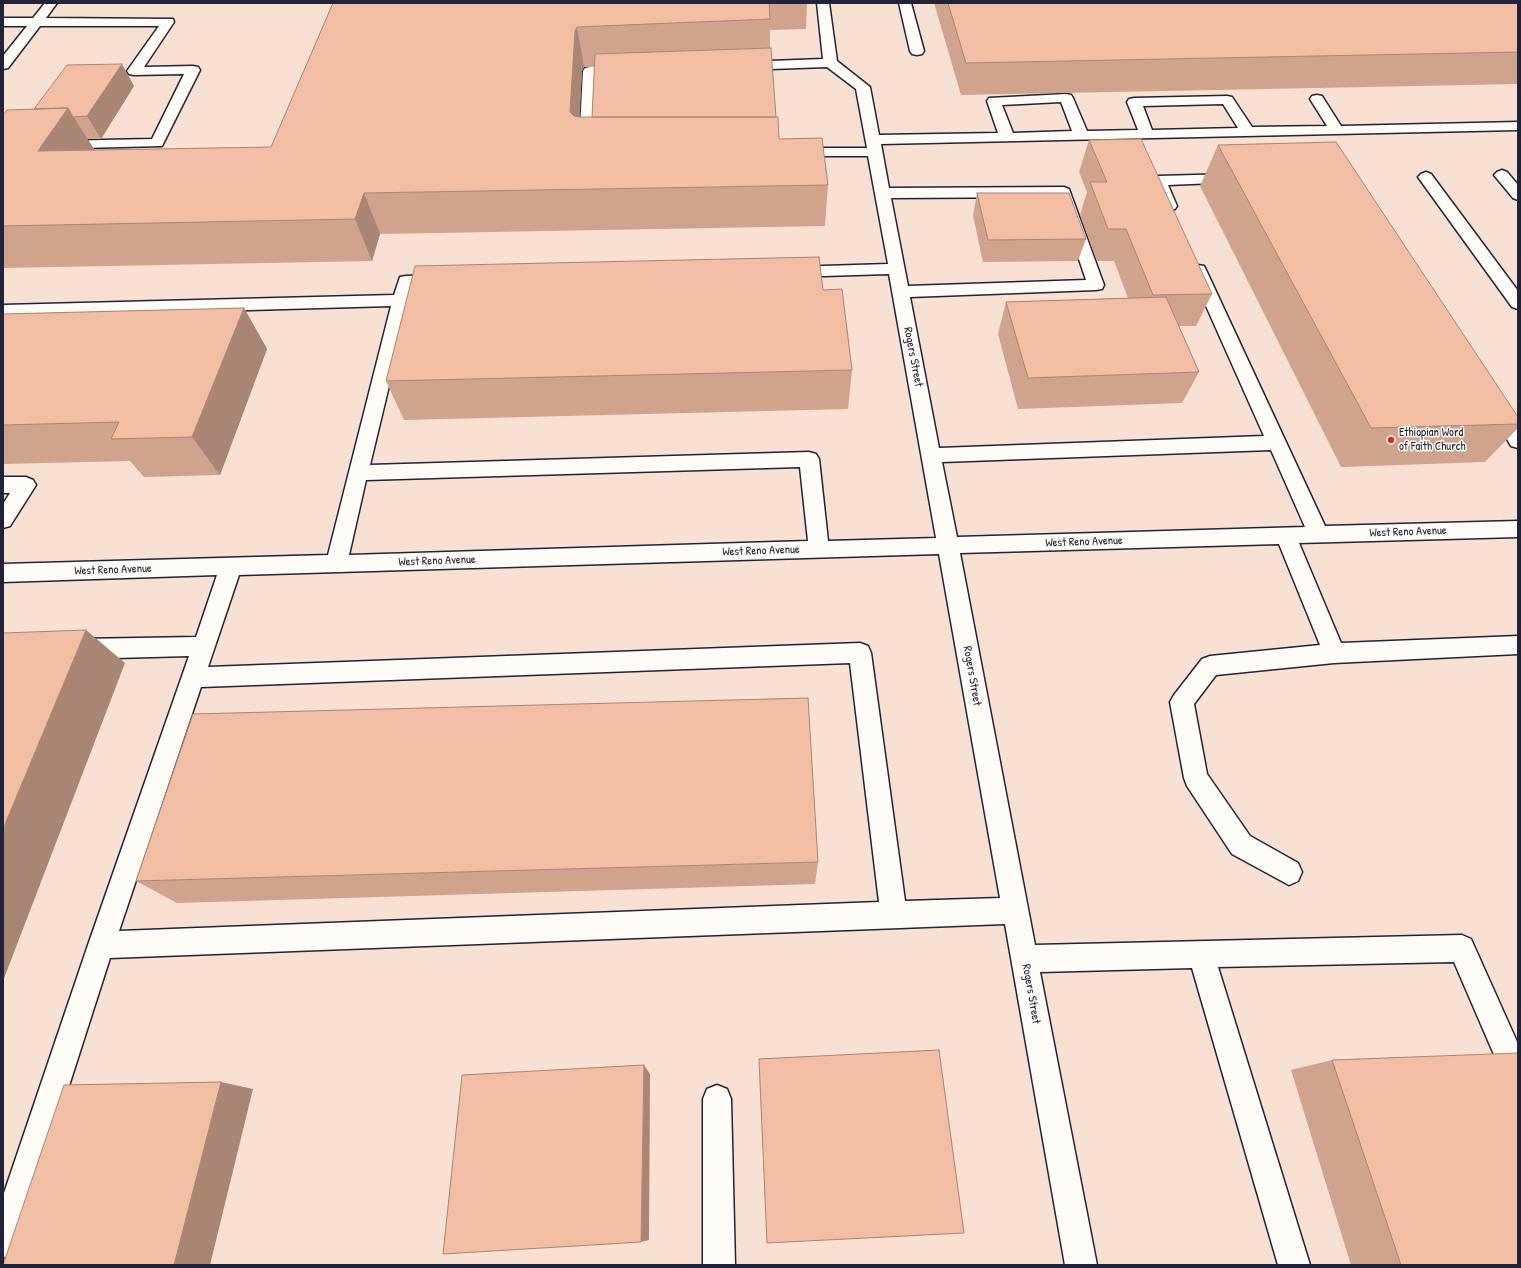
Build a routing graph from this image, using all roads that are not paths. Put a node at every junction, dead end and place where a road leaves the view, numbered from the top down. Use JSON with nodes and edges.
{"nodes":[{"id":1,"x":51,"y":3,"type":"edge"},
{"id":2,"x":823,"y":3,"type":"edge"},
{"id":3,"x":905,"y":3,"type":"edge"},
{"id":4,"x":37,"y":21,"type":"junction"},
{"id":5,"x":3,"y":22,"type":"edge"},
{"id":6,"x":917,"y":51,"type":"dead end"},
{"id":7,"x":830,"y":63,"type":"junction"},
{"id":8,"x":3,"y":65,"type":"edge"},
{"id":9,"x":729,"y":66,"type":"edge"},
{"id":10,"x":636,"y":69,"type":"edge"},
{"id":11,"x":1317,"y":99,"type":"dead end"},
{"id":12,"x":1518,"y":126,"type":"edge"},
{"id":13,"x":1337,"y":130,"type":"junction"},
{"id":14,"x":1248,"y":132,"type":"junction"},
{"id":15,"x":1148,"y":134,"type":"junction"},
{"id":16,"x":1081,"y":135,"type":"junction"},
{"id":17,"x":1007,"y":137,"type":"junction"},
{"id":18,"x":3,"y":146,"type":"edge"},
{"id":19,"x":874,"y":146,"type":"junction"},
{"id":20,"x":784,"y":152,"type":"edge"},
{"id":21,"x":602,"y":153,"type":"edge"},
{"id":22,"x":1502,"y":175,"type":"dead end"},
{"id":23,"x":1426,"y":177,"type":"dead end"},
{"id":24,"x":1252,"y":178,"type":"edge"},
{"id":25,"x":883,"y":193,"type":"junction"},
{"id":26,"x":1518,"y":195,"type":"edge"},
{"id":27,"x":1175,"y":217,"type":"edge"},
{"id":28,"x":1191,"y":254,"type":"edge"},
{"id":29,"x":897,"y":269,"type":"junction"},
{"id":30,"x":779,"y":272,"type":"edge"},
{"id":31,"x":454,"y":280,"type":"edge"},
{"id":32,"x":901,"y":292,"type":"junction"},
{"id":33,"x":401,"y":300,"type":"junction"},
{"id":34,"x":1518,"y":303,"type":"edge"},
{"id":35,"x":3,"y":311,"type":"edge"},
{"id":36,"x":1488,"y":393,"type":"edge"},
{"id":37,"x":1518,"y":441,"type":"edge"},
{"id":38,"x":1277,"y":442,"type":"junction"},
{"id":39,"x":932,"y":455,"type":"junction"},
{"id":40,"x":358,"y":473,"type":"junction"},
{"id":41,"x":3,"y":485,"type":"edge"},
{"id":42,"x":3,"y":520,"type":"edge"},
{"id":43,"x":1518,"y":529,"type":"edge"},
{"id":44,"x":1318,"y":535,"type":"junction"},
{"id":45,"x":1286,"y":536,"type":"junction"},
{"id":46,"x":948,"y":546,"type":"junction"},
{"id":47,"x":819,"y":550,"type":"junction"},
{"id":48,"x":336,"y":564,"type":"junction"},
{"id":49,"x":231,"y":566,"type":"junction"},
{"id":50,"x":3,"y":573,"type":"edge"},
{"id":51,"x":1518,"y":645,"type":"edge"},
{"id":52,"x":204,"y":646,"type":"junction"},
{"id":53,"x":57,"y":650,"type":"edge"},
{"id":54,"x":1334,"y":653,"type":"junction"},
{"id":55,"x":193,"y":677,"type":"junction"},
{"id":56,"x":1289,"y":872,"type":"dead end"},
{"id":57,"x":1016,"y":910,"type":"junction"},
{"id":58,"x":894,"y":915,"type":"junction"},
{"id":59,"x":101,"y":945,"type":"junction"},
{"id":60,"x":1200,"y":954,"type":"junction"},
{"id":61,"x":1025,"y":960,"type":"junction"},
{"id":62,"x":1518,"y":1077,"type":"edge"},
{"id":63,"x":717,"y":1099,"type":"dead end"},
{"id":64,"x":3,"y":1242,"type":"edge"},
{"id":65,"x":719,"y":1265,"type":"edge"},
{"id":66,"x":1081,"y":1265,"type":"edge"},
{"id":67,"x":1294,"y":1265,"type":"edge"}],
"edges":[{"from":1,"to":4,"type":"street"},
{"from":2,"to":7,"type":"street"},
{"from":3,"to":6,"type":"street"},
{"from":4,"to":5,"type":"street"},
{"from":4,"to":8,"type":"street"},
{"from":4,"to":18,"type":"street"},
{"from":7,"to":9,"type":"street"},
{"from":7,"to":19,"type":"street","name":"Rogers Street"},
{"from":10,"to":21,"type":"street"},
{"from":11,"to":13,"type":"street"},
{"from":12,"to":13,"type":"street"},
{"from":13,"to":14,"type":"street"},
{"from":14,"to":15,"type":"street"},
{"from":14,"to":15,"type":"street"},
{"from":15,"to":16,"type":"street"},
{"from":16,"to":17,"type":"street"},
{"from":16,"to":17,"type":"street"},
{"from":17,"to":19,"type":"street"},
{"from":19,"to":20,"type":"street"},
{"from":19,"to":25,"type":"street","name":"Rogers Street"},
{"from":22,"to":26,"type":"street"},
{"from":23,"to":34,"type":"street"},
{"from":24,"to":27,"type":"street"},
{"from":25,"to":29,"type":"street","name":"Rogers Street"},
{"from":25,"to":32,"type":"street"},
{"from":28,"to":38,"type":"street"},
{"from":29,"to":30,"type":"street"},
{"from":29,"to":32,"type":"street","name":"Rogers Street"},
{"from":31,"to":33,"type":"street"},
{"from":32,"to":39,"type":"street","name":"Rogers Street"},
{"from":33,"to":35,"type":"street"},
{"from":33,"to":40,"type":"street"},
{"from":36,"to":37,"type":"street"},
{"from":38,"to":39,"type":"street"},
{"from":38,"to":44,"type":"street"},
{"from":39,"to":46,"type":"street","name":"Rogers Street"},
{"from":40,"to":47,"type":"street"},
{"from":40,"to":48,"type":"street"},
{"from":41,"to":42,"type":"street"},
{"from":43,"to":44,"type":"street","name":"West Reno Avenue"},
{"from":44,"to":45,"type":"street","name":"West Reno Avenue"},
{"from":45,"to":46,"type":"street","name":"West Reno Avenue"},
{"from":45,"to":54,"type":"street"},
{"from":46,"to":47,"type":"street","name":"West Reno Avenue"},
{"from":46,"to":57,"type":"street","name":"Rogers Street"},
{"from":47,"to":48,"type":"street","name":"West Reno Avenue"},
{"from":48,"to":49,"type":"street","name":"West Reno Avenue"},
{"from":49,"to":50,"type":"street","name":"West Reno Avenue"},
{"from":49,"to":52,"type":"street"},
{"from":51,"to":54,"type":"street"},
{"from":52,"to":53,"type":"street"},
{"from":52,"to":55,"type":"street"},
{"from":54,"to":56,"type":"street"},
{"from":55,"to":58,"type":"street"},
{"from":55,"to":59,"type":"street"},
{"from":57,"to":58,"type":"street"},
{"from":57,"to":61,"type":"street","name":"Rogers Street"},
{"from":58,"to":59,"type":"street"},
{"from":59,"to":64,"type":"street"},
{"from":60,"to":61,"type":"street"},
{"from":60,"to":62,"type":"street"},
{"from":60,"to":67,"type":"street"},
{"from":61,"to":66,"type":"street","name":"Rogers Street"},
{"from":63,"to":65,"type":"street"}]}
